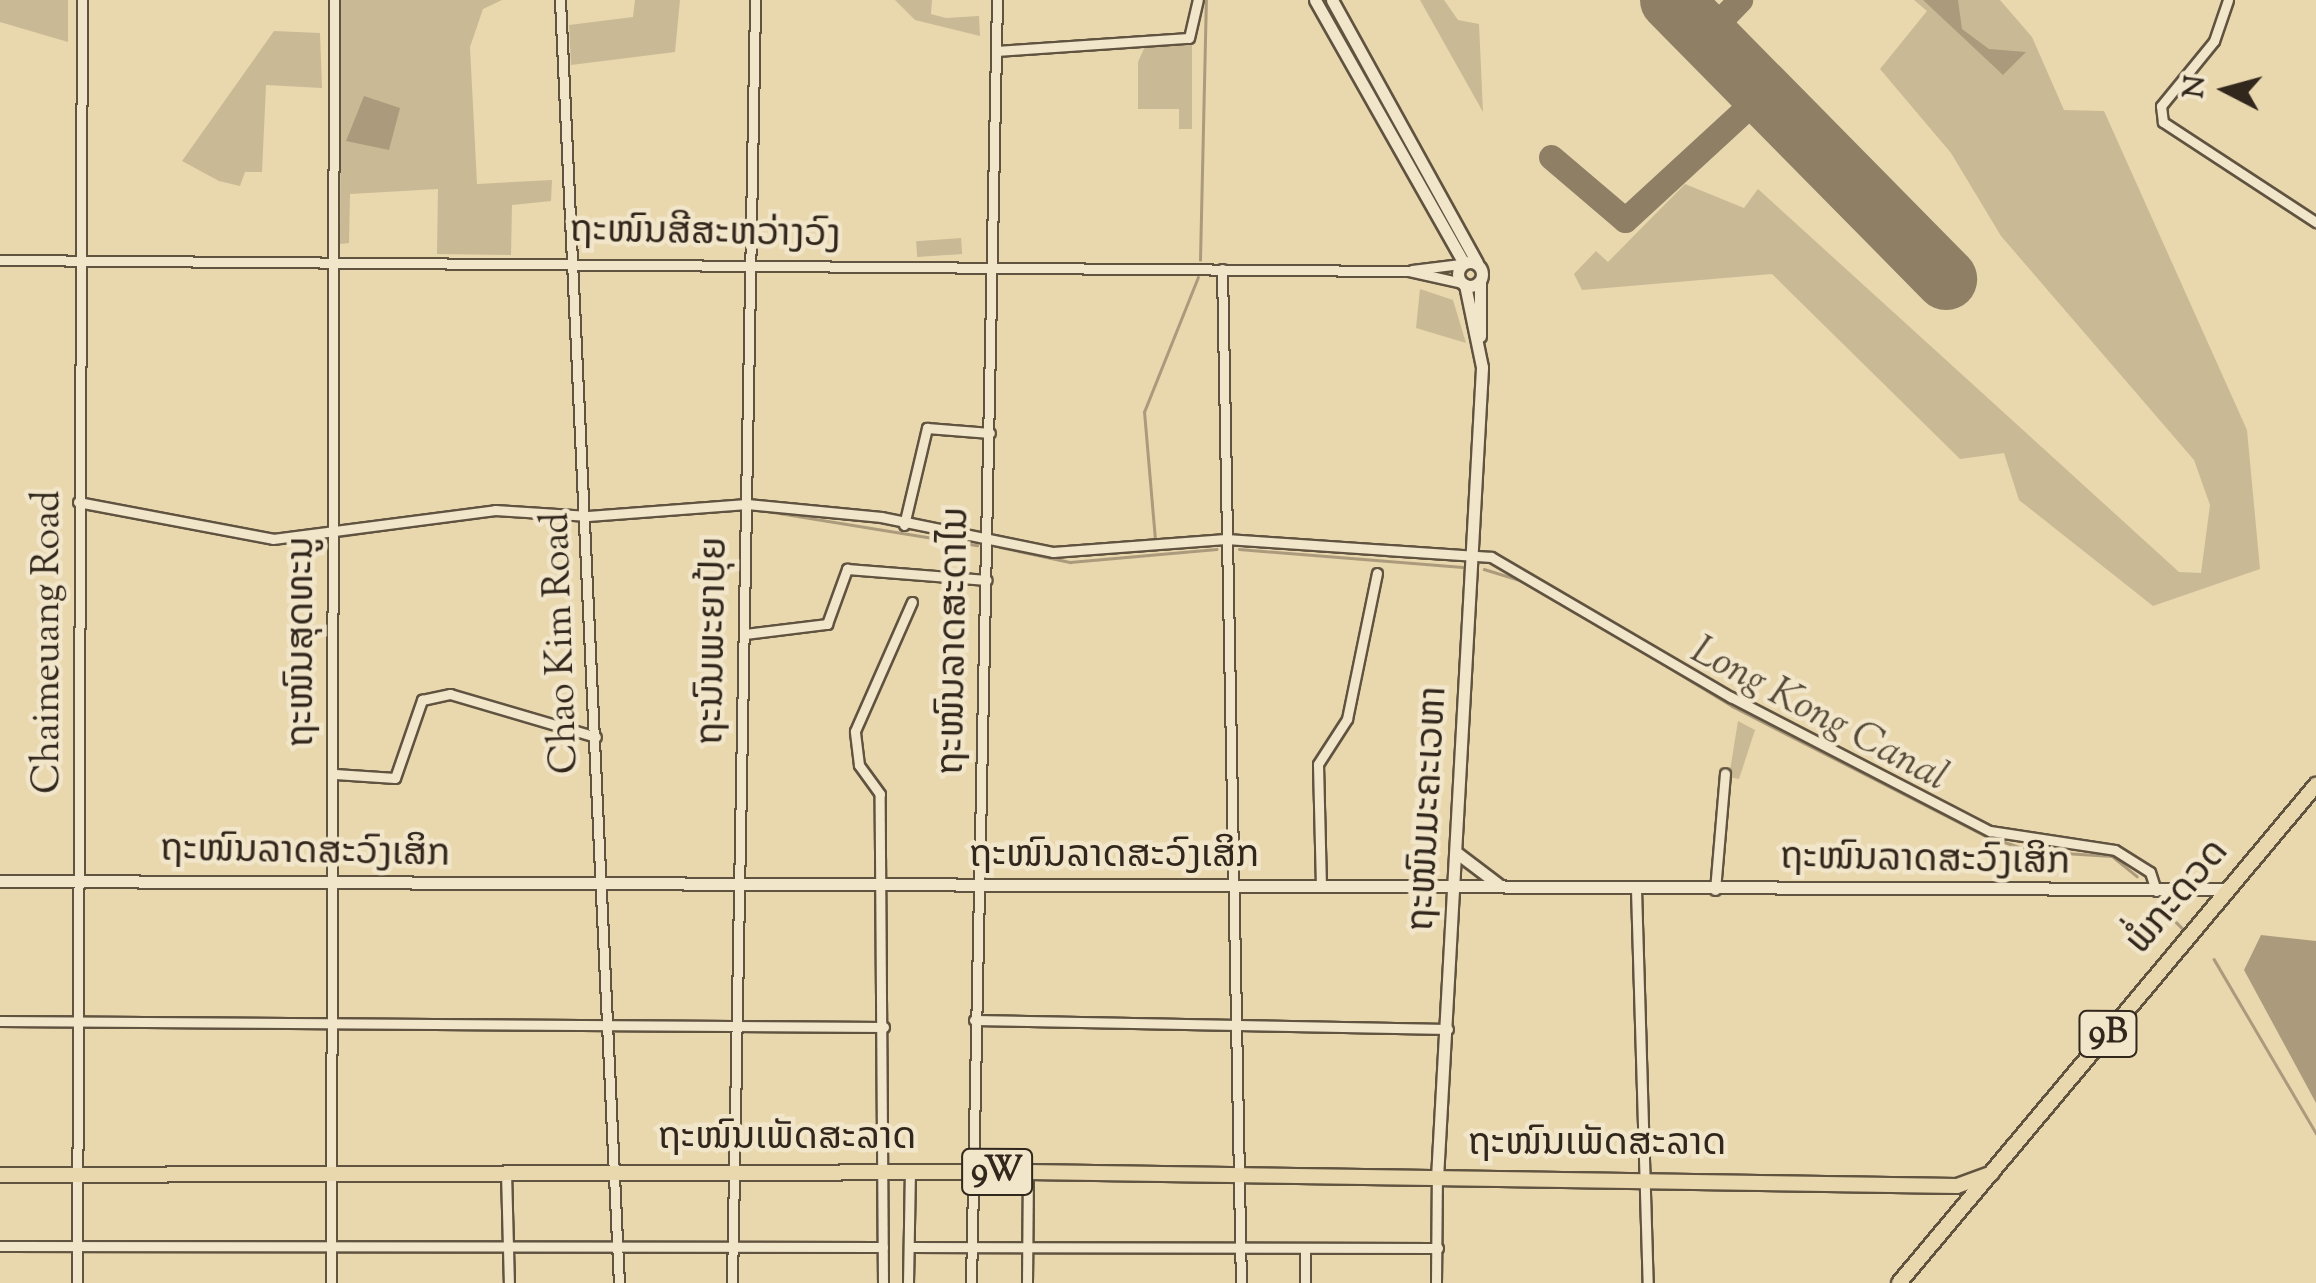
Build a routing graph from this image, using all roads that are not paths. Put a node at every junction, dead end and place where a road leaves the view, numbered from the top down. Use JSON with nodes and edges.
{"nodes":[{"id":1,"x":82,"y":0,"type":"edge"},
{"id":2,"x":334,"y":0,"type":"edge"},
{"id":3,"x":560,"y":0,"type":"edge"},
{"id":4,"x":755,"y":0,"type":"edge"},
{"id":5,"x":997,"y":0,"type":"edge"},
{"id":6,"x":1198,"y":0,"type":"edge"},
{"id":7,"x":1315,"y":0,"type":"edge"},
{"id":8,"x":1332,"y":0,"type":"edge"},
{"id":9,"x":2228,"y":0,"type":"edge"},
{"id":10,"x":996,"y":51,"type":"junction"},
{"id":11,"x":2316,"y":222,"type":"edge"},
{"id":12,"x":80,"y":259,"type":"junction"},
{"id":13,"x":0,"y":260,"type":"edge"},
{"id":14,"x":333,"y":261,"type":"junction"},
{"id":15,"x":1467,"y":263,"type":"junction"},
{"id":16,"x":573,"y":264,"type":"junction"},
{"id":17,"x":751,"y":266,"type":"junction"},
{"id":18,"x":994,"y":268,"type":"junction"},
{"id":19,"x":1222,"y":269,"type":"junction"},
{"id":20,"x":1409,"y":271,"type":"junction"},
{"id":21,"x":1480,"y":282,"type":"junction"},
{"id":22,"x":1464,"y":284,"type":"junction"},
{"id":23,"x":1479,"y":340,"type":"junction"},
{"id":24,"x":990,"y":433,"type":"junction"},
{"id":25,"x":78,"y":502,"type":"junction"},
{"id":26,"x":747,"y":504,"type":"junction"},
{"id":27,"x":588,"y":516,"type":"junction"},
{"id":28,"x":904,"y":524,"type":"junction"},
{"id":29,"x":334,"y":534,"type":"junction"},
{"id":30,"x":1226,"y":540,"type":"junction"},
{"id":31,"x":988,"y":541,"type":"junction"},
{"id":32,"x":1474,"y":557,"type":"junction"},
{"id":33,"x":1377,"y":573,"type":"dead end"},
{"id":34,"x":987,"y":580,"type":"junction"},
{"id":35,"x":912,"y":602,"type":"dead end"},
{"id":36,"x":745,"y":634,"type":"junction"},
{"id":37,"x":596,"y":737,"type":"junction"},
{"id":38,"x":1725,"y":773,"type":"dead end"},
{"id":39,"x":335,"y":774,"type":"junction"},
{"id":40,"x":2316,"y":785,"type":"edge"},
{"id":41,"x":1457,"y":853,"type":"junction"},
{"id":42,"x":0,"y":881,"type":"edge"},
{"id":43,"x":82,"y":882,"type":"junction"},
{"id":44,"x":742,"y":883,"type":"junction"},
{"id":45,"x":603,"y":885,"type":"junction"},
{"id":46,"x":335,"y":886,"type":"junction"},
{"id":47,"x":1456,"y":886,"type":"junction"},
{"id":48,"x":1231,"y":887,"type":"junction"},
{"id":49,"x":1321,"y":887,"type":"junction"},
{"id":50,"x":1507,"y":887,"type":"junction"},
{"id":51,"x":884,"y":888,"type":"junction"},
{"id":52,"x":1636,"y":889,"type":"junction"},
{"id":53,"x":2230,"y":889,"type":"junction"},
{"id":54,"x":980,"y":890,"type":"junction"},
{"id":55,"x":1715,"y":890,"type":"junction"},
{"id":56,"x":2157,"y":894,"type":"junction"},
{"id":57,"x":974,"y":1020,"type":"junction"},
{"id":58,"x":0,"y":1022,"type":"edge"},
{"id":59,"x":83,"y":1024,"type":"junction"},
{"id":60,"x":335,"y":1024,"type":"junction"},
{"id":61,"x":738,"y":1025,"type":"junction"},
{"id":62,"x":884,"y":1026,"type":"junction"},
{"id":63,"x":612,"y":1027,"type":"junction"},
{"id":64,"x":1232,"y":1028,"type":"junction"},
{"id":65,"x":1448,"y":1028,"type":"junction"},
{"id":66,"x":333,"y":1172,"type":"junction"},
{"id":67,"x":506,"y":1172,"type":"junction"},
{"id":68,"x":617,"y":1172,"type":"junction"},
{"id":69,"x":736,"y":1172,"type":"junction"},
{"id":70,"x":910,"y":1172,"type":"junction"},
{"id":71,"x":973,"y":1172,"type":"junction"},
{"id":72,"x":1028,"y":1172,"type":"junction"},
{"id":73,"x":883,"y":1173,"type":"junction"},
{"id":74,"x":1992,"y":1173,"type":"junction"},
{"id":75,"x":0,"y":1175,"type":"edge"},
{"id":76,"x":79,"y":1176,"type":"junction"},
{"id":77,"x":1235,"y":1177,"type":"junction"},
{"id":78,"x":1645,"y":1177,"type":"junction"},
{"id":79,"x":1438,"y":1178,"type":"junction"},
{"id":80,"x":1942,"y":1186,"type":"junction"},
{"id":81,"x":1954,"y":1218,"type":"junction"},
{"id":82,"x":618,"y":1242,"type":"junction"},
{"id":83,"x":733,"y":1244,"type":"junction"},
{"id":84,"x":78,"y":1245,"type":"junction"},
{"id":85,"x":331,"y":1245,"type":"junction"},
{"id":86,"x":508,"y":1245,"type":"junction"},
{"id":87,"x":0,"y":1246,"type":"edge"},
{"id":88,"x":884,"y":1247,"type":"junction"},
{"id":89,"x":909,"y":1247,"type":"junction"},
{"id":90,"x":972,"y":1248,"type":"junction"},
{"id":91,"x":1027,"y":1248,"type":"junction"},
{"id":92,"x":1438,"y":1248,"type":"junction"},
{"id":93,"x":1240,"y":1249,"type":"junction"},
{"id":94,"x":1305,"y":1249,"type":"junction"},
{"id":95,"x":77,"y":1283,"type":"edge"},
{"id":96,"x":331,"y":1283,"type":"edge"},
{"id":97,"x":510,"y":1283,"type":"edge"},
{"id":98,"x":620,"y":1283,"type":"edge"},
{"id":99,"x":732,"y":1283,"type":"edge"},
{"id":100,"x":884,"y":1283,"type":"edge"},
{"id":101,"x":908,"y":1283,"type":"edge"},
{"id":102,"x":971,"y":1283,"type":"edge"},
{"id":103,"x":1027,"y":1283,"type":"edge"},
{"id":104,"x":1241,"y":1283,"type":"edge"},
{"id":105,"x":1305,"y":1283,"type":"edge"},
{"id":106,"x":1436,"y":1283,"type":"edge"},
{"id":107,"x":1648,"y":1283,"type":"edge"},
{"id":108,"x":1899,"y":1283,"type":"edge"}],
"edges":[{"from":1,"to":12,"type":"street","name":"Chaimeuang Road"},
{"from":2,"to":14,"type":"street","name":"ຖະໜົນສຸດທະນູ"},
{"from":3,"to":16,"type":"street","name":"Chao Kim Road"},
{"from":4,"to":17,"type":"street","name":"ຖະນົນພະຍາປຸ້ຍ"},
{"from":5,"to":10,"type":"street","name":"ຖະໜົນລາດສະດາໄນ"},
{"from":6,"to":10,"type":"street"},
{"from":7,"to":15,"type":"street"},
{"from":8,"to":15,"type":"street"},
{"from":9,"to":11,"type":"street"},
{"from":10,"to":18,"type":"street","name":"ຖະໜົນລາດສະດາໄນ"},
{"from":12,"to":13,"type":"street","name":"ຖະໜົນສີສະຫວ່າງວົງ"},
{"from":12,"to":14,"type":"street","name":"ຖະໜົນສີສະຫວ່າງວົງ"},
{"from":12,"to":25,"type":"street","name":"Chaimeuang Road"},
{"from":14,"to":16,"type":"street","name":"ຖະໜົນສີສະຫວ່າງວົງ"},
{"from":14,"to":29,"type":"street","name":"ຖະໜົນສຸດທະນູ"},
{"from":15,"to":20,"type":"street"},
{"from":15,"to":21,"type":"street","name":"ຖະໜົນມະຄະເວຫາ"},
{"from":15,"to":22,"type":"street"},
{"from":16,"to":17,"type":"street","name":"ຖະໜົນສີສະຫວ່າງວົງ"},
{"from":16,"to":27,"type":"street","name":"Chao Kim Road"},
{"from":17,"to":18,"type":"street","name":"ຖະໜົນສີສະຫວ່າງວົງ"},
{"from":17,"to":26,"type":"street","name":"ຖະນົນພະຍາປຸ້ຍ"},
{"from":18,"to":19,"type":"street","name":"ຖະໜົນສີສະຫວ່າງວົງ"},
{"from":18,"to":24,"type":"street","name":"ຖະໜົນລາດສະດາໄນ"},
{"from":19,"to":20,"type":"street","name":"ຖະໜົນສີສະຫວ່າງວົງ"},
{"from":19,"to":30,"type":"street"},
{"from":20,"to":22,"type":"street"},
{"from":21,"to":22,"type":"street"},
{"from":21,"to":23,"type":"street","name":"ຖະໜົນມະຄະເວຫາ"},
{"from":22,"to":23,"type":"street"},
{"from":23,"to":32,"type":"street","name":"ຖະໜົນມະຄະເວຫາ"},
{"from":24,"to":28,"type":"street"},
{"from":24,"to":31,"type":"street","name":"ຖະໜົນລາດສະດາໄນ"},
{"from":25,"to":29,"type":"street"},
{"from":25,"to":43,"type":"street","name":"Chaimeuang Road"},
{"from":26,"to":27,"type":"street"},
{"from":26,"to":28,"type":"street"},
{"from":26,"to":36,"type":"street","name":"ຖະນົນພະຍາປຸ້ຍ"},
{"from":27,"to":29,"type":"street"},
{"from":27,"to":37,"type":"street","name":"Chao Kim Road"},
{"from":28,"to":31,"type":"street"},
{"from":29,"to":39,"type":"street","name":"ຖະໜົນສຸດທະນູ"},
{"from":30,"to":31,"type":"street"},
{"from":30,"to":32,"type":"street"},
{"from":30,"to":48,"type":"street"},
{"from":31,"to":34,"type":"street","name":"ຖະໜົນລາດສະດາໄນ"},
{"from":32,"to":41,"type":"street","name":"ຖະໜົນມະຄະເວຫາ"},
{"from":32,"to":56,"type":"street"},
{"from":33,"to":49,"type":"street"},
{"from":34,"to":36,"type":"street"},
{"from":34,"to":54,"type":"street","name":"ຖະໜົນລາດສະດາໄນ"},
{"from":35,"to":51,"type":"street"},
{"from":36,"to":44,"type":"street","name":"ຖະນົນພະຍາປຸ້ຍ"},
{"from":37,"to":39,"type":"street"},
{"from":37,"to":45,"type":"street","name":"Chao Kim Road"},
{"from":38,"to":55,"type":"street"},
{"from":39,"to":46,"type":"street","name":"ຖະໜົນສຸດທະນູ"},
{"from":40,"to":53,"type":"main road","name":"ພໍ່ກະດວດ","number":"9B"},
{"from":41,"to":47,"type":"street","name":"ຖະໜົນມະຄະເວຫາ"},
{"from":41,"to":50,"type":"street"},
{"from":42,"to":43,"type":"street","name":"ຖະໜົນລາດສະວົງເສິກ"},
{"from":43,"to":46,"type":"street","name":"ຖະໜົນລາດສະວົງເສິກ"},
{"from":43,"to":59,"type":"street","name":"Chaimeuang Road"},
{"from":44,"to":45,"type":"street","name":"ຖະໜົນລາດສະວົງເສິກ"},
{"from":44,"to":51,"type":"street","name":"ຖະໜົນລາດສະວົງເສິກ"},
{"from":44,"to":61,"type":"street","name":"ຖະນົນພະຍາປຸ້ຍ"},
{"from":45,"to":46,"type":"street","name":"ຖະໜົນລາດສະວົງເສິກ"},
{"from":45,"to":63,"type":"street","name":"Chao Kim Road"},
{"from":46,"to":60,"type":"street","name":"ຖະໜົນສຸດທະນູ"},
{"from":47,"to":49,"type":"street","name":"ຖະໜົນລາດສະວົງເສິກ"},
{"from":47,"to":50,"type":"street","name":"ຖະໜົນລາດສະວົງເສິກ"},
{"from":47,"to":65,"type":"street","name":"ຖະໜົນມະຄະເວຫາ"},
{"from":48,"to":49,"type":"street","name":"ຖະໜົນລາດສະວົງເສິກ"},
{"from":48,"to":54,"type":"street","name":"ຖະໜົນລາດສະວົງເສິກ"},
{"from":48,"to":64,"type":"street"},
{"from":50,"to":52,"type":"street","name":"ຖະໜົນລາດສະວົງເສິກ"},
{"from":51,"to":54,"type":"street","name":"ຖະໜົນລາດສະວົງເສິກ"},
{"from":51,"to":62,"type":"street"},
{"from":52,"to":55,"type":"street","name":"ຖະໜົນລາດສະວົງເສິກ"},
{"from":52,"to":78,"type":"street"},
{"from":53,"to":56,"type":"street","name":"ຖະໜົນລາດສະວົງເສິກ"},
{"from":53,"to":74,"type":"main road","name":"ພໍ່ກະດວດ","number":"9B"},
{"from":54,"to":57,"type":"street","name":"ຖະໜົນລາດສະດາໄນ"},
{"from":55,"to":56,"type":"street","name":"ຖະໜົນລາດສະວົງເສິກ"},
{"from":57,"to":64,"type":"street"},
{"from":57,"to":71,"type":"street","name":"ຖະໜົນລາດສະດາໄນ"},
{"from":58,"to":59,"type":"street"},
{"from":59,"to":60,"type":"street"},
{"from":59,"to":76,"type":"street","name":"Chaimeuang Road"},
{"from":60,"to":63,"type":"street"},
{"from":60,"to":66,"type":"street","name":"ຖະໜົນສຸດທະນູ"},
{"from":61,"to":62,"type":"street"},
{"from":61,"to":63,"type":"street"},
{"from":61,"to":69,"type":"street","name":"ຖະນົນພະຍາປຸ້ຍ"},
{"from":62,"to":73,"type":"street"},
{"from":63,"to":68,"type":"street","name":"Chao Kim Road"},
{"from":64,"to":65,"type":"street"},
{"from":64,"to":77,"type":"street"},
{"from":65,"to":79,"type":"street","name":"ຖະໜົນມະຄະເວຫາ"},
{"from":66,"to":67,"type":"main road","name":"ຖະໜົນເພັດສະລາດ","number":"9W"},
{"from":66,"to":76,"type":"main road","name":"ຖະໜົນເພັດສະລາດ","number":"9W"},
{"from":66,"to":85,"type":"street","name":"ຖະໜົນສຸດທະນູ"},
{"from":67,"to":68,"type":"main road","name":"ຖະໜົນເພັດສະລາດ","number":"9W"},
{"from":67,"to":86,"type":"street"},
{"from":68,"to":69,"type":"main road","name":"ຖະໜົນເພັດສະລາດ","number":"9W"},
{"from":68,"to":82,"type":"street","name":"Chao Kim Road"},
{"from":69,"to":73,"type":"main road","name":"ຖະໜົນເພັດສະລາດ","number":"9W"},
{"from":69,"to":83,"type":"street","name":"ຖະນົນພະຍາປຸ້ຍ"},
{"from":70,"to":71,"type":"main road","name":"ຖະໜົນເພັດສະລາດ","number":"9W"},
{"from":70,"to":73,"type":"main road","name":"ຖະໜົນເພັດສະລາດ","number":"9W"},
{"from":70,"to":89,"type":"street"},
{"from":71,"to":72,"type":"main road","name":"ຖະໜົນເພັດສະລາດ","number":"9W"},
{"from":71,"to":90,"type":"street","name":"ຖະໜົນລາດສະດາໄນ"},
{"from":72,"to":77,"type":"main road","name":"ຖະໜົນເພັດສະລາດ","number":"9W"},
{"from":72,"to":91,"type":"street"},
{"from":73,"to":88,"type":"street"},
{"from":74,"to":80,"type":"main road","name":"ຖະໜົນເພັດສະລາດ","number":"9W"},
{"from":74,"to":81,"type":"main road","name":"ພໍ່ກະດວດ","number":"9B"},
{"from":75,"to":76,"type":"main road","name":"ຖະໜົນເພັດສະລາດ","number":"9W"},
{"from":76,"to":84,"type":"street","name":"Chaimeuang Road"},
{"from":77,"to":79,"type":"main road","name":"ຖະໜົນເພັດສະລາດ","number":"9W"},
{"from":77,"to":93,"type":"street"},
{"from":78,"to":79,"type":"main road","name":"ຖະໜົນເພັດສະລາດ","number":"9W"},
{"from":78,"to":80,"type":"main road","name":"ຖະໜົນເພັດສະລາດ","number":"9W"},
{"from":78,"to":107,"type":"street"},
{"from":79,"to":92,"type":"street","name":"ຖະໜົນມະຄະເວຫາ"},
{"from":80,"to":81,"type":"main road"},
{"from":81,"to":108,"type":"main road","name":"ພໍ່ກະດວດ","number":"9B"},
{"from":82,"to":83,"type":"street"},
{"from":82,"to":86,"type":"street"},
{"from":82,"to":98,"type":"street","name":"Chao Kim Road"},
{"from":83,"to":88,"type":"street"},
{"from":83,"to":99,"type":"street","name":"ຖະນົນພະຍາປຸ້ຍ"},
{"from":84,"to":85,"type":"street"},
{"from":84,"to":87,"type":"street"},
{"from":84,"to":95,"type":"street","name":"Chaimeuang Road"},
{"from":85,"to":86,"type":"street"},
{"from":85,"to":96,"type":"street","name":"ຖະໜົນສຸດທະນູ"},
{"from":86,"to":97,"type":"street"},
{"from":88,"to":100,"type":"street"},
{"from":89,"to":90,"type":"street"},
{"from":89,"to":101,"type":"street"},
{"from":90,"to":91,"type":"street"},
{"from":90,"to":102,"type":"street","name":"ຖະໜົນລາດສະດາໄນ"},
{"from":91,"to":93,"type":"street"},
{"from":91,"to":103,"type":"street"},
{"from":92,"to":94,"type":"street"},
{"from":92,"to":106,"type":"street","name":"ຖະໜົນມະຄະເວຫາ"},
{"from":93,"to":94,"type":"street"},
{"from":93,"to":104,"type":"street"},
{"from":94,"to":105,"type":"street"}]}
